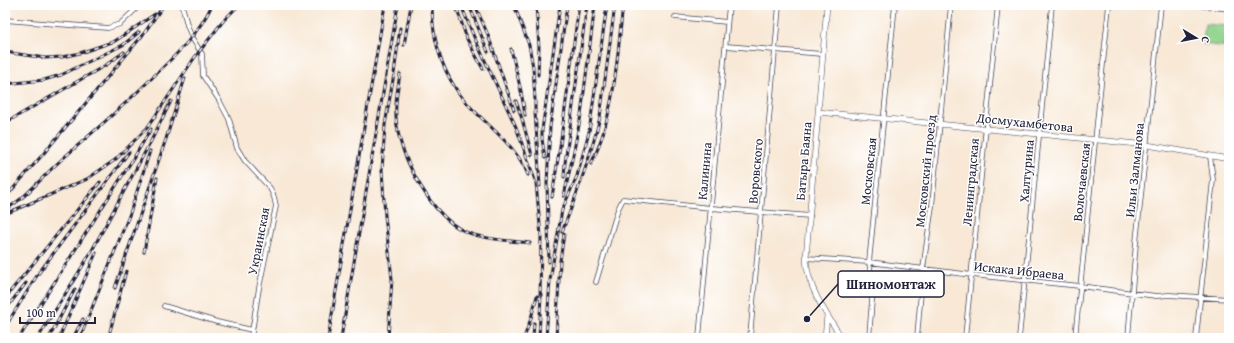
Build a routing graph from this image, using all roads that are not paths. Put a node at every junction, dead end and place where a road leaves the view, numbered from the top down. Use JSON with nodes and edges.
{"nodes":[{"id":1,"x":140,"y":5,"type":"edge"},
{"id":2,"x":182,"y":5,"type":"edge"},
{"id":3,"x":729,"y":5,"type":"edge"},
{"id":4,"x":779,"y":5,"type":"edge"},
{"id":5,"x":827,"y":5,"type":"edge"},
{"id":6,"x":895,"y":5,"type":"edge"},
{"id":7,"x":951,"y":5,"type":"edge"},
{"id":8,"x":998,"y":5,"type":"edge"},
{"id":9,"x":1052,"y":5,"type":"edge"},
{"id":10,"x":1109,"y":5,"type":"edge"},
{"id":11,"x":1161,"y":5,"type":"edge"},
{"id":12,"x":1198,"y":5,"type":"edge"},
{"id":13,"x":1224,"y":7,"type":"edge"},
{"id":14,"x":1229,"y":9,"type":"edge"},
{"id":15,"x":675,"y":17,"type":"dead end"},
{"id":16,"x":5,"y":20,"type":"edge"},
{"id":17,"x":727,"y":22,"type":"junction"},
{"id":18,"x":726,"y":46,"type":"junction"},
{"id":19,"x":775,"y":50,"type":"junction"},
{"id":20,"x":822,"y":54,"type":"junction"},
{"id":21,"x":818,"y":112,"type":"junction"},
{"id":22,"x":883,"y":119,"type":"junction"},
{"id":23,"x":940,"y":125,"type":"junction"},
{"id":24,"x":985,"y":129,"type":"junction"},
{"id":25,"x":1040,"y":135,"type":"junction"},
{"id":26,"x":1095,"y":140,"type":"junction"},
{"id":27,"x":1147,"y":145,"type":"junction"},
{"id":28,"x":1210,"y":156,"type":"junction"},
{"id":29,"x":1229,"y":159,"type":"edge"},
{"id":30,"x":711,"y":208,"type":"junction"},
{"id":31,"x":761,"y":212,"type":"junction"},
{"id":32,"x":810,"y":216,"type":"junction"},
{"id":33,"x":806,"y":258,"type":"junction"},
{"id":34,"x":869,"y":262,"type":"junction"},
{"id":35,"x":923,"y":269,"type":"junction"},
{"id":36,"x":972,"y":275,"type":"junction"},
{"id":37,"x":1026,"y":280,"type":"junction"},
{"id":38,"x":596,"y":282,"type":"dead end"},
{"id":39,"x":1080,"y":286,"type":"junction"},
{"id":40,"x":1132,"y":293,"type":"junction"},
{"id":41,"x":1201,"y":298,"type":"junction"},
{"id":42,"x":1229,"y":300,"type":"edge"},
{"id":43,"x":164,"y":306,"type":"dead end"},
{"id":44,"x":827,"y":315,"type":"junction"},
{"id":45,"x":252,"y":330,"type":"junction"},
{"id":46,"x":251,"y":338,"type":"edge"},
{"id":47,"x":699,"y":338,"type":"edge"},
{"id":48,"x":750,"y":338,"type":"edge"},
{"id":49,"x":825,"y":338,"type":"edge"},
{"id":50,"x":842,"y":338,"type":"edge"},
{"id":51,"x":869,"y":338,"type":"edge"},
{"id":52,"x":917,"y":338,"type":"edge"},
{"id":53,"x":965,"y":338,"type":"edge"},
{"id":54,"x":1019,"y":338,"type":"edge"},
{"id":55,"x":1075,"y":338,"type":"edge"},
{"id":56,"x":1128,"y":338,"type":"edge"},
{"id":57,"x":1196,"y":338,"type":"edge"}],
"edges":[{"from":1,"to":16,"type":"street"},
{"from":2,"to":45,"type":"street","name":"Украинская"},
{"from":3,"to":17,"type":"street","name":"Калинина"},
{"from":4,"to":19,"type":"street","name":"Воровского"},
{"from":5,"to":20,"type":"street","name":"Батыра Баяна"},
{"from":6,"to":22,"type":"street","name":"Московская"},
{"from":7,"to":23,"type":"street","name":"Московский проезд"},
{"from":8,"to":24,"type":"street","name":"Ленинградская"},
{"from":9,"to":25,"type":"street","name":"Халтурина"},
{"from":10,"to":26,"type":"street","name":"Волочаевская"},
{"from":11,"to":27,"type":"street","name":"Ильи Залманова"},
{"from":12,"to":13,"type":"street"},
{"from":13,"to":14,"type":"street"},
{"from":15,"to":17,"type":"street"},
{"from":17,"to":18,"type":"street","name":"Калинина"},
{"from":18,"to":19,"type":"street"},
{"from":18,"to":30,"type":"street","name":"Калинина"},
{"from":19,"to":20,"type":"street"},
{"from":19,"to":31,"type":"street","name":"Воровского"},
{"from":20,"to":21,"type":"street","name":"Батыра Баяна"},
{"from":21,"to":22,"type":"street","name":"Досмухамбетова"},
{"from":21,"to":32,"type":"street","name":"Батыра Баяна"},
{"from":22,"to":23,"type":"street","name":"Досмухамбетова"},
{"from":22,"to":34,"type":"street","name":"Московская"},
{"from":23,"to":24,"type":"street","name":"Досмухамбетова"},
{"from":23,"to":35,"type":"street","name":"Московский проезд"},
{"from":24,"to":25,"type":"street","name":"Досмухамбетова"},
{"from":24,"to":36,"type":"street","name":"Ленинградская"},
{"from":25,"to":26,"type":"street","name":"Досмухамбетова"},
{"from":25,"to":37,"type":"street","name":"Халтурина"},
{"from":26,"to":27,"type":"street","name":"Досмухамбетова"},
{"from":26,"to":39,"type":"street","name":"Волочаевская"},
{"from":27,"to":28,"type":"street","name":"Досмухамбетова"},
{"from":27,"to":40,"type":"street","name":"Ильи Залманова"},
{"from":28,"to":29,"type":"street","name":"Досмухамбетова"},
{"from":28,"to":41,"type":"street"},
{"from":30,"to":31,"type":"street"},
{"from":30,"to":38,"type":"street"},
{"from":30,"to":47,"type":"street","name":"Калинина"},
{"from":31,"to":32,"type":"street"},
{"from":31,"to":48,"type":"street","name":"Воровского"},
{"from":32,"to":33,"type":"street","name":"Батыра Баяна"},
{"from":33,"to":34,"type":"street","name":"Искака Ибраева"},
{"from":33,"to":44,"type":"street","name":"Батыра Баяна"},
{"from":34,"to":35,"type":"street","name":"Искака Ибраева"},
{"from":34,"to":51,"type":"street","name":"Московская"},
{"from":35,"to":36,"type":"street","name":"Искака Ибраева"},
{"from":35,"to":52,"type":"street","name":"Московский проезд"},
{"from":36,"to":37,"type":"street","name":"Искака Ибраева"},
{"from":36,"to":53,"type":"street","name":"Ленинградская"},
{"from":37,"to":39,"type":"street","name":"Искака Ибраева"},
{"from":37,"to":54,"type":"street","name":"Халтурина"},
{"from":39,"to":40,"type":"street","name":"Искака Ибраева"},
{"from":39,"to":55,"type":"street","name":"Волочаевская"},
{"from":40,"to":41,"type":"street","name":"Искака Ибраева"},
{"from":40,"to":56,"type":"street","name":"Ильи Залманова"},
{"from":41,"to":42,"type":"street","name":"Искака Ибраева"},
{"from":41,"to":57,"type":"street"},
{"from":43,"to":45,"type":"street"},
{"from":44,"to":49,"type":"street"},
{"from":44,"to":50,"type":"street","name":"Батыра Баяна"},
{"from":45,"to":46,"type":"street","name":"Украинская"}]}
